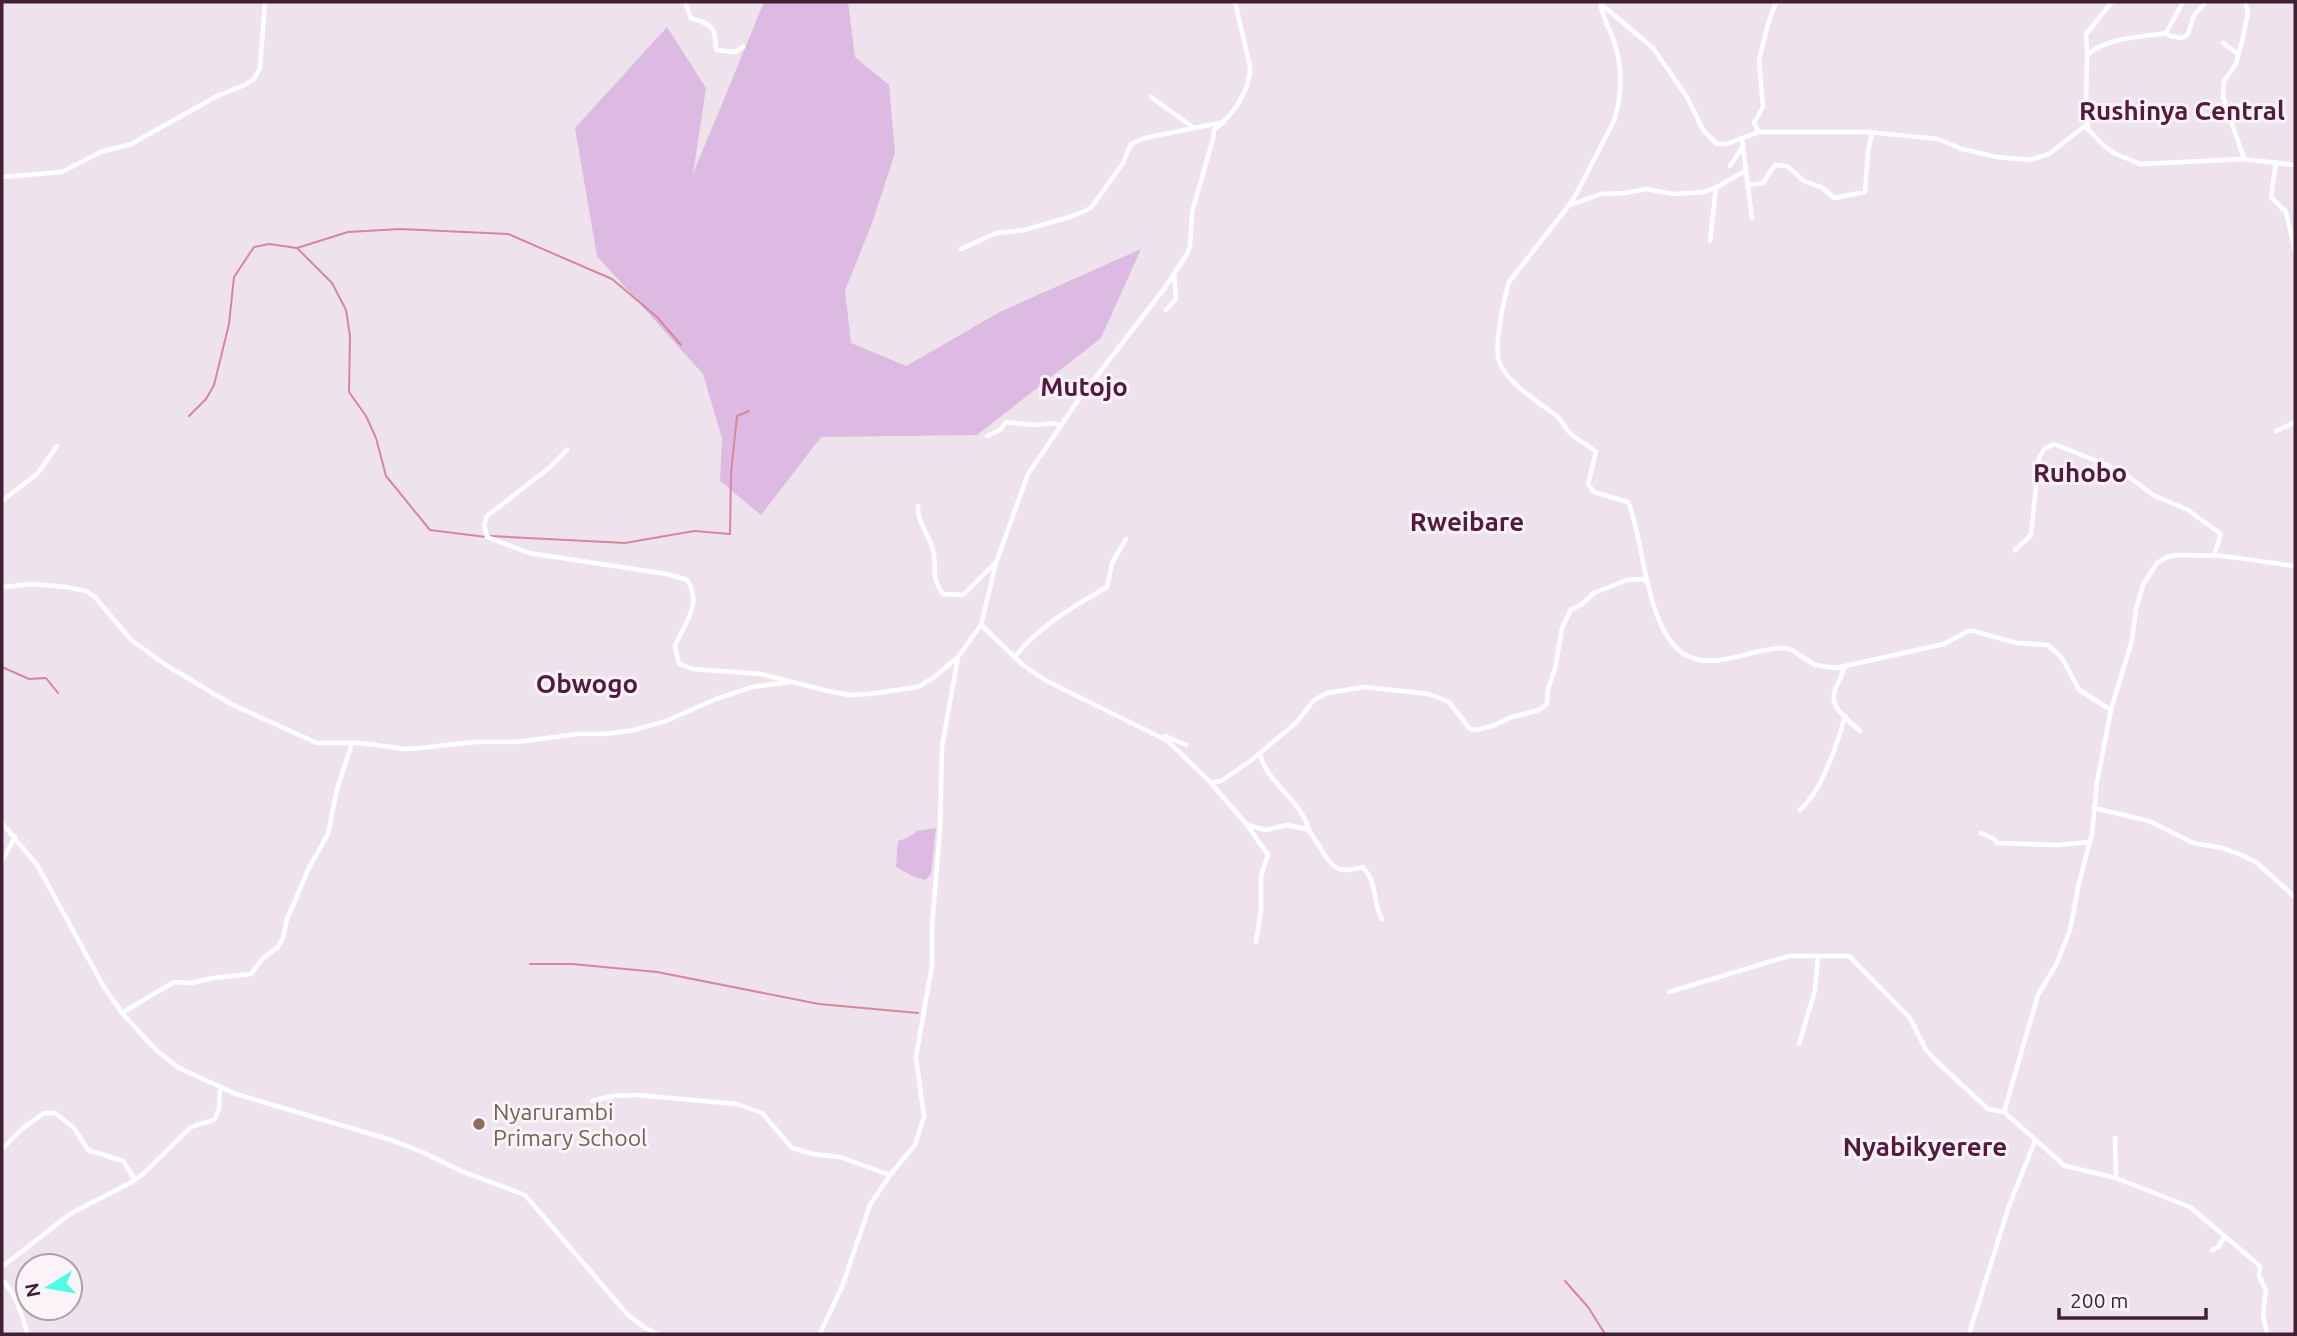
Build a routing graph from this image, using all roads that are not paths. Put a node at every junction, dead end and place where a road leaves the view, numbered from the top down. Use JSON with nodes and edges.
{"nodes":[{"id":1,"x":265,"y":2,"type":"edge"},
{"id":2,"x":685,"y":2,"type":"edge"},
{"id":3,"x":1235,"y":2,"type":"edge"},
{"id":4,"x":1776,"y":2,"type":"edge"},
{"id":5,"x":2112,"y":2,"type":"edge"},
{"id":6,"x":2183,"y":2,"type":"edge"},
{"id":7,"x":2206,"y":2,"type":"edge"},
{"id":8,"x":2245,"y":2,"type":"edge"},
{"id":9,"x":1600,"y":3,"type":"edge"},
{"id":10,"x":2166,"y":33,"type":"junction"},
{"id":11,"x":2223,"y":43,"type":"dead end"},
{"id":12,"x":743,"y":47,"type":"dead end"},
{"id":13,"x":2238,"y":54,"type":"junction"},
{"id":14,"x":2087,"y":55,"type":"junction"},
{"id":15,"x":1151,"y":97,"type":"dead end"},
{"id":16,"x":1224,"y":122,"type":"junction"},
{"id":17,"x":2088,"y":127,"type":"junction"},
{"id":18,"x":1194,"y":128,"type":"junction"},
{"id":19,"x":1759,"y":132,"type":"junction"},
{"id":20,"x":1872,"y":133,"type":"junction"},
{"id":21,"x":1742,"y":139,"type":"junction"},
{"id":22,"x":1743,"y":146,"type":"junction"},
{"id":23,"x":2244,"y":159,"type":"junction"},
{"id":24,"x":2276,"y":162,"type":"junction"},
{"id":25,"x":1730,"y":166,"type":"dead end"},
{"id":26,"x":2295,"y":166,"type":"edge"},
{"id":27,"x":1746,"y":170,"type":"junction"},
{"id":28,"x":2,"y":177,"type":"edge"},
{"id":29,"x":1749,"y":185,"type":"junction"},
{"id":30,"x":1717,"y":187,"type":"junction"},
{"id":31,"x":1569,"y":205,"type":"junction"},
{"id":32,"x":1752,"y":218,"type":"dead end"},
{"id":33,"x":2288,"y":220,"type":"junction"},
{"id":34,"x":2295,"y":228,"type":"edge"},
{"id":35,"x":1710,"y":241,"type":"dead end"},
{"id":36,"x":961,"y":249,"type":"dead end"},
{"id":37,"x":2295,"y":251,"type":"edge"},
{"id":38,"x":1174,"y":273,"type":"junction"},
{"id":39,"x":1166,"y":310,"type":"dead end"},
{"id":40,"x":2295,"y":422,"type":"edge"},
{"id":41,"x":1061,"y":426,"type":"junction"},
{"id":42,"x":2276,"y":431,"type":"dead end"},
{"id":43,"x":987,"y":436,"type":"dead end"},
{"id":44,"x":57,"y":446,"type":"dead end"},
{"id":45,"x":567,"y":450,"type":"dead end"},
{"id":46,"x":2,"y":501,"type":"edge"},
{"id":47,"x":918,"y":506,"type":"dead end"},
{"id":48,"x":1126,"y":539,"type":"dead end"},
{"id":49,"x":2015,"y":550,"type":"dead end"},
{"id":50,"x":2214,"y":555,"type":"junction"},
{"id":51,"x":996,"y":563,"type":"junction"},
{"id":52,"x":2295,"y":566,"type":"edge"},
{"id":53,"x":1649,"y":584,"type":"junction"},
{"id":54,"x":2,"y":587,"type":"edge"},
{"id":55,"x":981,"y":625,"type":"junction"},
{"id":56,"x":958,"y":657,"type":"junction"},
{"id":57,"x":1014,"y":658,"type":"junction"},
{"id":58,"x":1844,"y":666,"type":"junction"},
{"id":59,"x":789,"y":682,"type":"junction"},
{"id":60,"x":2111,"y":710,"type":"junction"},
{"id":61,"x":1845,"y":716,"type":"junction"},
{"id":62,"x":1860,"y":731,"type":"dead end"},
{"id":63,"x":1164,"y":738,"type":"junction"},
{"id":64,"x":352,"y":743,"type":"junction"},
{"id":65,"x":1186,"y":745,"type":"dead end"},
{"id":66,"x":1260,"y":752,"type":"junction"},
{"id":67,"x":1211,"y":783,"type":"junction"},
{"id":68,"x":2094,"y":808,"type":"junction"},
{"id":69,"x":1800,"y":810,"type":"dead end"},
{"id":70,"x":2,"y":823,"type":"edge"},
{"id":71,"x":1247,"y":824,"type":"junction"},
{"id":72,"x":1310,"y":831,"type":"junction"},
{"id":73,"x":1981,"y":833,"type":"dead end"},
{"id":74,"x":15,"y":837,"type":"junction"},
{"id":75,"x":2090,"y":842,"type":"junction"},
{"id":76,"x":2,"y":861,"type":"edge"},
{"id":77,"x":2295,"y":897,"type":"edge"},
{"id":78,"x":1382,"y":919,"type":"dead end"},
{"id":79,"x":1255,"y":942,"type":"dead end"},
{"id":80,"x":1818,"y":957,"type":"junction"},
{"id":81,"x":1669,"y":992,"type":"dead end"},
{"id":82,"x":122,"y":1013,"type":"junction"},
{"id":83,"x":1799,"y":1044,"type":"dead end"},
{"id":84,"x":220,"y":1087,"type":"junction"},
{"id":85,"x":592,"y":1101,"type":"dead end"},
{"id":86,"x":2004,"y":1112,"type":"junction"},
{"id":87,"x":2115,"y":1138,"type":"dead end"},
{"id":88,"x":2035,"y":1141,"type":"junction"},
{"id":89,"x":2,"y":1149,"type":"edge"},
{"id":90,"x":890,"y":1175,"type":"junction"},
{"id":91,"x":2116,"y":1178,"type":"junction"},
{"id":92,"x":135,"y":1180,"type":"junction"},
{"id":93,"x":2225,"y":1236,"type":"junction"},
{"id":94,"x":2212,"y":1250,"type":"dead end"},
{"id":95,"x":2,"y":1267,"type":"edge"},
{"id":96,"x":2,"y":1281,"type":"edge"},
{"id":97,"x":27,"y":1334,"type":"edge"},
{"id":98,"x":657,"y":1334,"type":"edge"},
{"id":99,"x":820,"y":1334,"type":"edge"},
{"id":100,"x":1969,"y":1334,"type":"edge"},
{"id":101,"x":2267,"y":1334,"type":"edge"}],
"edges":[{"from":1,"to":28,"type":"street"},
{"from":2,"to":12,"type":"street"},
{"from":3,"to":16,"type":"street"},
{"from":4,"to":19,"type":"street"},
{"from":5,"to":14,"type":"street"},
{"from":6,"to":10,"type":"street"},
{"from":7,"to":10,"type":"street"},
{"from":8,"to":13,"type":"street"},
{"from":9,"to":21,"type":"street"},
{"from":9,"to":31,"type":"street"},
{"from":10,"to":14,"type":"street"},
{"from":11,"to":13,"type":"street"},
{"from":13,"to":23,"type":"street"},
{"from":14,"to":17,"type":"street"},
{"from":15,"to":18,"type":"street"},
{"from":16,"to":18,"type":"street"},
{"from":16,"to":38,"type":"street"},
{"from":17,"to":20,"type":"street"},
{"from":17,"to":23,"type":"street"},
{"from":18,"to":36,"type":"street"},
{"from":19,"to":20,"type":"street"},
{"from":19,"to":21,"type":"street"},
{"from":20,"to":29,"type":"street"},
{"from":21,"to":22,"type":"street"},
{"from":22,"to":25,"type":"street"},
{"from":22,"to":27,"type":"street"},
{"from":23,"to":24,"type":"street"},
{"from":24,"to":26,"type":"street"},
{"from":24,"to":33,"type":"street"},
{"from":27,"to":29,"type":"street"},
{"from":27,"to":30,"type":"street"},
{"from":29,"to":32,"type":"street"},
{"from":30,"to":31,"type":"street"},
{"from":30,"to":35,"type":"street"},
{"from":31,"to":53,"type":"street"},
{"from":33,"to":34,"type":"street"},
{"from":33,"to":37,"type":"street"},
{"from":38,"to":39,"type":"street"},
{"from":38,"to":41,"type":"street"},
{"from":40,"to":42,"type":"street"},
{"from":41,"to":43,"type":"street"},
{"from":41,"to":51,"type":"street"},
{"from":44,"to":46,"type":"street"},
{"from":45,"to":59,"type":"street"},
{"from":47,"to":51,"type":"street"},
{"from":48,"to":57,"type":"street"},
{"from":49,"to":50,"type":"street"},
{"from":50,"to":52,"type":"street"},
{"from":50,"to":60,"type":"street"},
{"from":51,"to":55,"type":"street"},
{"from":53,"to":58,"type":"street"},
{"from":53,"to":66,"type":"street"},
{"from":54,"to":64,"type":"street"},
{"from":55,"to":56,"type":"street"},
{"from":55,"to":57,"type":"street"},
{"from":56,"to":59,"type":"street"},
{"from":56,"to":90,"type":"street"},
{"from":57,"to":63,"type":"street"},
{"from":58,"to":60,"type":"street"},
{"from":58,"to":61,"type":"street"},
{"from":59,"to":64,"type":"street"},
{"from":60,"to":68,"type":"street"},
{"from":61,"to":62,"type":"street"},
{"from":61,"to":69,"type":"street"},
{"from":63,"to":65,"type":"street"},
{"from":63,"to":67,"type":"street"},
{"from":64,"to":82,"type":"street"},
{"from":66,"to":67,"type":"street"},
{"from":66,"to":72,"type":"street"},
{"from":67,"to":71,"type":"street"},
{"from":68,"to":75,"type":"street"},
{"from":68,"to":77,"type":"street"},
{"from":70,"to":74,"type":"street"},
{"from":71,"to":72,"type":"street"},
{"from":71,"to":79,"type":"street"},
{"from":72,"to":78,"type":"street"},
{"from":73,"to":75,"type":"street"},
{"from":74,"to":76,"type":"street"},
{"from":74,"to":82,"type":"street"},
{"from":75,"to":86,"type":"street"},
{"from":80,"to":81,"type":"street"},
{"from":80,"to":83,"type":"street"},
{"from":80,"to":86,"type":"street"},
{"from":82,"to":84,"type":"street"},
{"from":84,"to":92,"type":"street"},
{"from":84,"to":98,"type":"street"},
{"from":85,"to":90,"type":"street"},
{"from":86,"to":88,"type":"street"},
{"from":87,"to":91,"type":"street"},
{"from":88,"to":91,"type":"street"},
{"from":88,"to":100,"type":"street"},
{"from":89,"to":92,"type":"street"},
{"from":90,"to":99,"type":"street"},
{"from":91,"to":93,"type":"street"},
{"from":92,"to":95,"type":"street"},
{"from":93,"to":94,"type":"street"},
{"from":93,"to":101,"type":"street"},
{"from":96,"to":97,"type":"street"}]}
